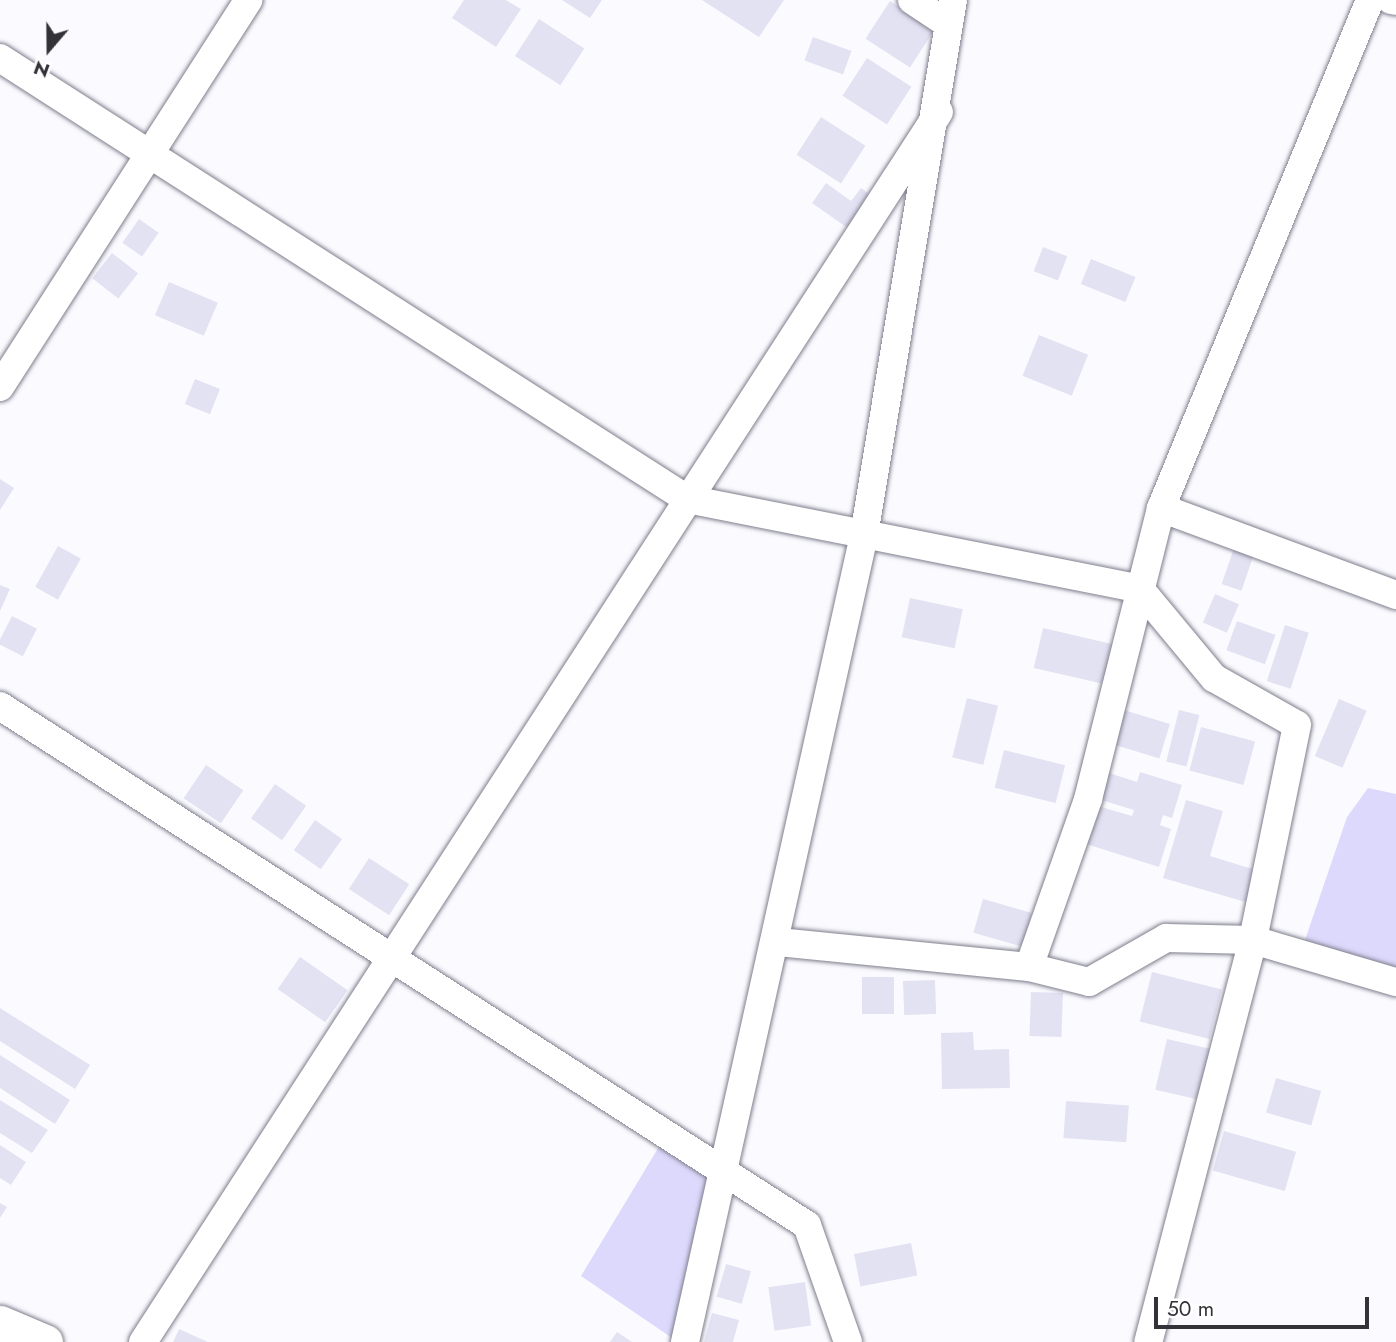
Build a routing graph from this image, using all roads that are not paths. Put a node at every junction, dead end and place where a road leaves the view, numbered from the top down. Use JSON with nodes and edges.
{"nodes":[{"id":1,"x":248,"y":0,"type":"edge"},
{"id":2,"x":912,"y":0,"type":"edge"},
{"id":3,"x":1370,"y":0,"type":"edge"},
{"id":4,"x":1391,"y":0,"type":"edge"},
{"id":5,"x":1396,"y":1,"type":"edge"},
{"id":6,"x":951,"y":12,"type":"edge"},
{"id":7,"x":0,"y":58,"type":"edge"},
{"id":8,"x":939,"y":112,"type":"junction"},
{"id":9,"x":149,"y":154,"type":"junction"},
{"id":10,"x":0,"y":387,"type":"edge"},
{"id":11,"x":687,"y":499,"type":"junction"},
{"id":12,"x":1161,"y":508,"type":"junction"},
{"id":13,"x":864,"y":535,"type":"junction"},
{"id":14,"x":1140,"y":589,"type":"junction"},
{"id":15,"x":1396,"y":595,"type":"edge"},
{"id":16,"x":0,"y":706,"type":"edge"},
{"id":17,"x":1253,"y":940,"type":"junction"},
{"id":18,"x":778,"y":942,"type":"junction"},
{"id":19,"x":390,"y":962,"type":"junction"},
{"id":20,"x":1029,"y":967,"type":"junction"},
{"id":21,"x":1396,"y":982,"type":"edge"},
{"id":22,"x":725,"y":1176,"type":"junction"},
{"id":23,"x":0,"y":1323,"type":"edge"},
{"id":24,"x":45,"y":1342,"type":"edge"},
{"id":25,"x":143,"y":1342,"type":"edge"},
{"id":26,"x":685,"y":1342,"type":"edge"},
{"id":27,"x":848,"y":1342,"type":"edge"},
{"id":28,"x":1148,"y":1342,"type":"edge"}],
"edges":[{"from":1,"to":9,"type":"street"},
{"from":2,"to":6,"type":"street"},
{"from":3,"to":12,"type":"street"},
{"from":4,"to":5,"type":"street"},
{"from":6,"to":8,"type":"street"},
{"from":7,"to":9,"type":"street"},
{"from":8,"to":11,"type":"street"},
{"from":8,"to":13,"type":"street"},
{"from":9,"to":10,"type":"street"},
{"from":9,"to":11,"type":"street"},
{"from":11,"to":13,"type":"street"},
{"from":11,"to":19,"type":"street"},
{"from":12,"to":14,"type":"street"},
{"from":12,"to":15,"type":"street"},
{"from":13,"to":14,"type":"street"},
{"from":13,"to":18,"type":"street"},
{"from":14,"to":17,"type":"street"},
{"from":14,"to":20,"type":"street"},
{"from":16,"to":19,"type":"street"},
{"from":17,"to":20,"type":"street"},
{"from":17,"to":21,"type":"street"},
{"from":17,"to":28,"type":"street"},
{"from":18,"to":20,"type":"street"},
{"from":18,"to":22,"type":"street"},
{"from":19,"to":22,"type":"street"},
{"from":19,"to":25,"type":"street"},
{"from":22,"to":26,"type":"street"},
{"from":22,"to":27,"type":"street"},
{"from":23,"to":24,"type":"street"}]}
